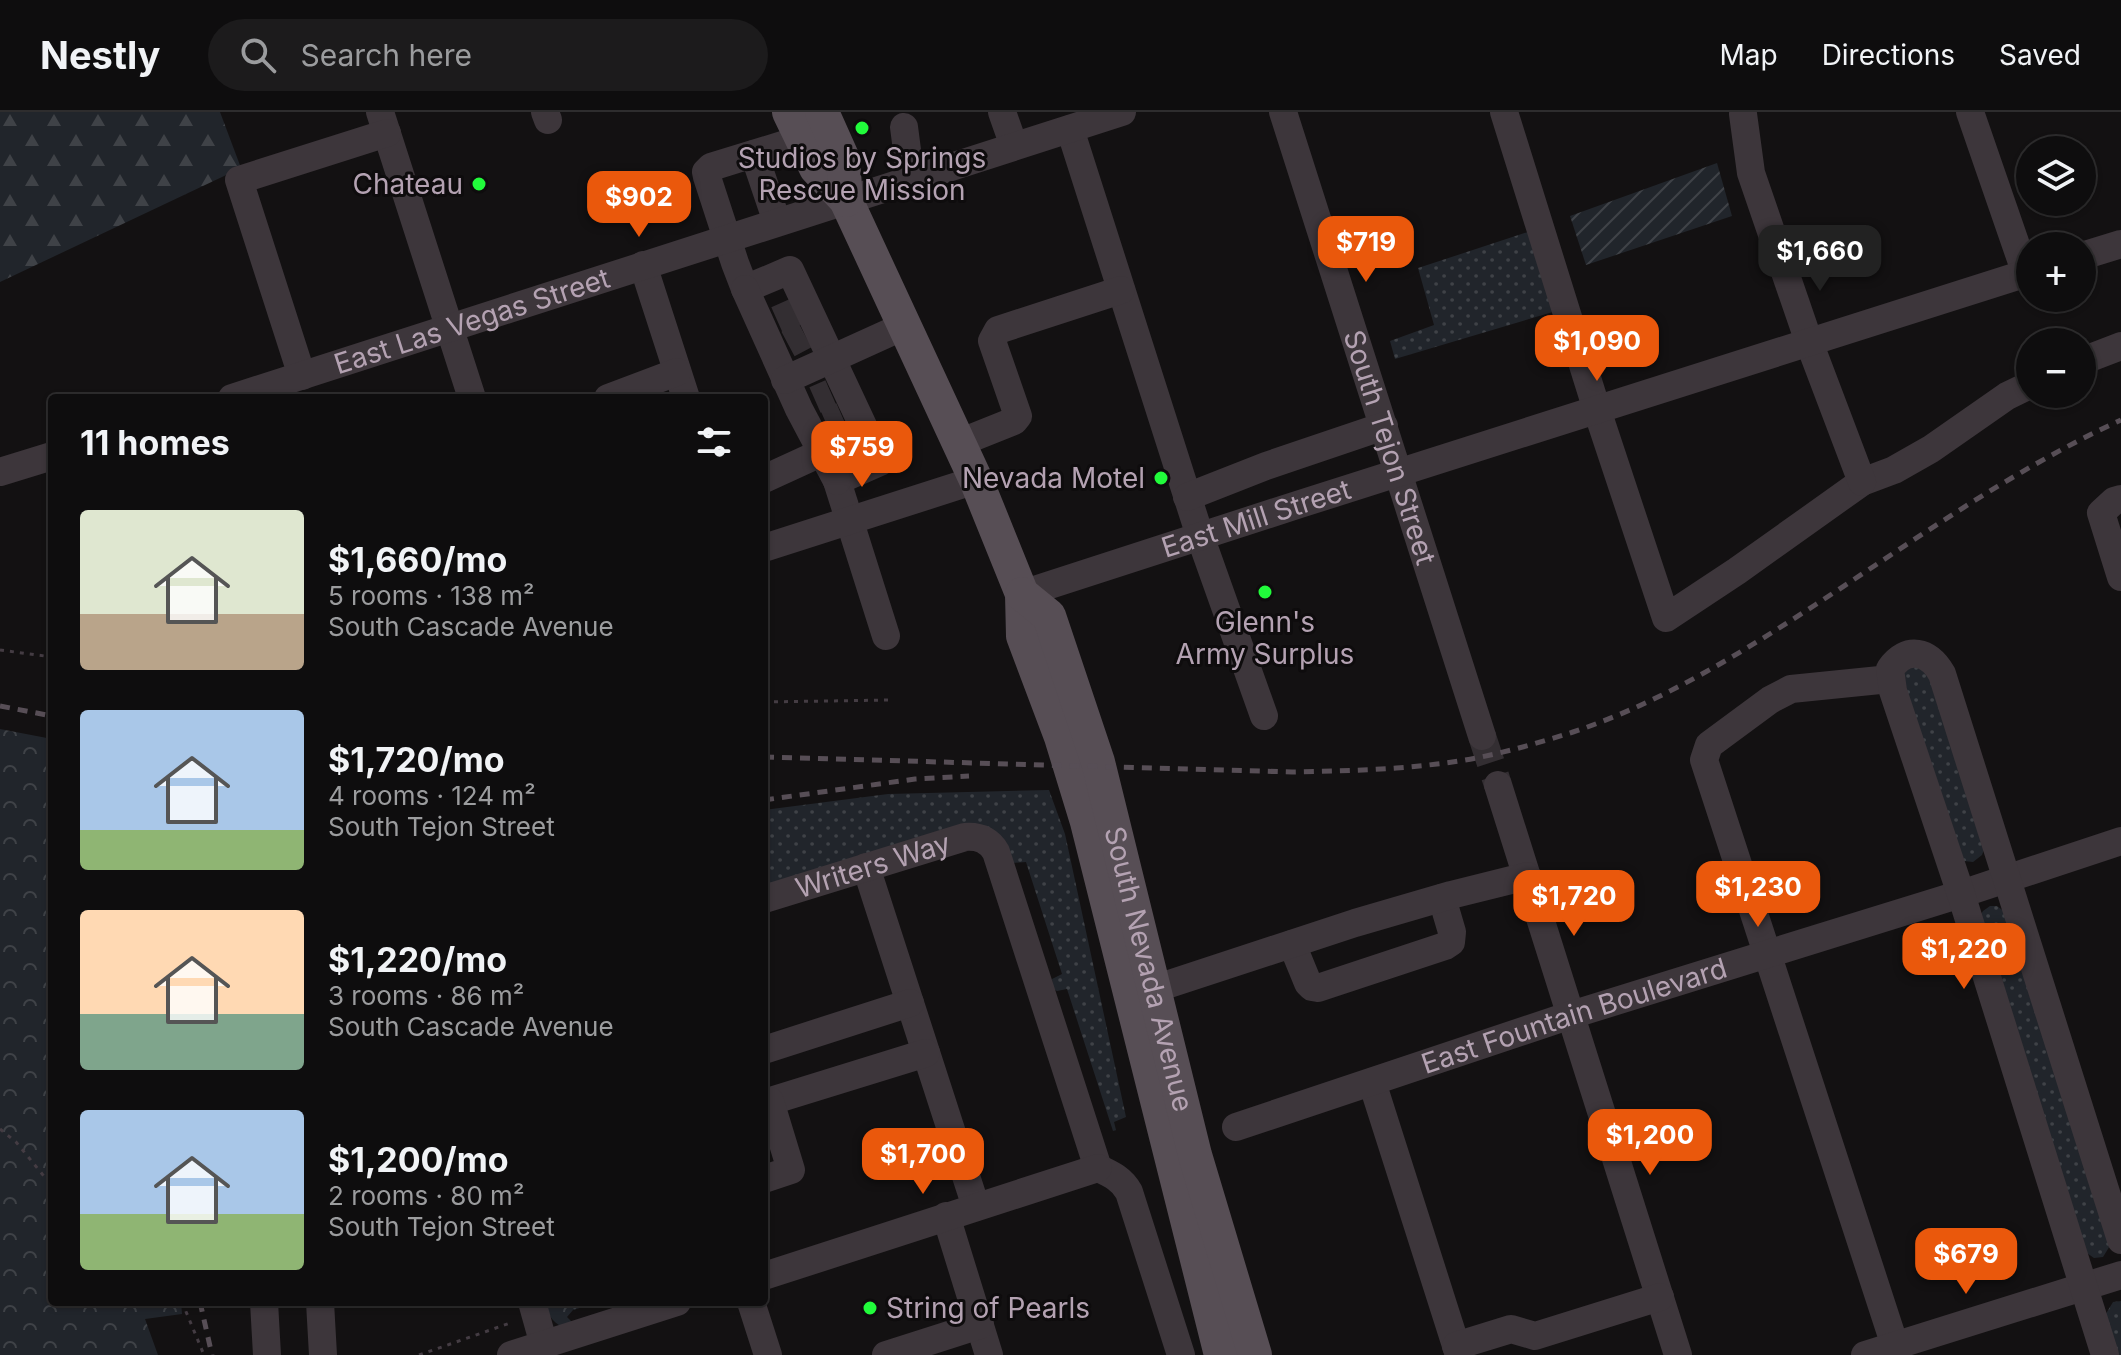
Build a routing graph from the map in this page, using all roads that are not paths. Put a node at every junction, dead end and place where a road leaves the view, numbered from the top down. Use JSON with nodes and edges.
{"nodes":[{"id":1,"x":982,"y":112,"type":"edge"},
{"id":2,"x":999,"y":112,"type":"edge"},
{"id":3,"x":1122,"y":112,"type":"edge"},
{"id":4,"x":1283,"y":112,"type":"edge"},
{"id":5,"x":1504,"y":112,"type":"edge"},
{"id":6,"x":1970,"y":112,"type":"edge"},
{"id":7,"x":1743,"y":114,"type":"edge"},
{"id":8,"x":804,"y":121,"type":"edge"},
{"id":9,"x":383,"y":123,"type":"edge"},
{"id":10,"x":1061,"y":124,"type":"edge"},
{"id":11,"x":904,"y":127,"type":"dead end"},
{"id":12,"x":1014,"y":146,"type":"junction"},
{"id":13,"x":754,"y":154,"type":"junction"},
{"id":14,"x":911,"y":181,"type":"junction"},
{"id":15,"x":846,"y":200,"type":"junction"},
{"id":16,"x":777,"y":222,"type":"junction"},
{"id":17,"x":727,"y":238,"type":"junction"},
{"id":18,"x":2016,"y":240,"type":"edge"},
{"id":19,"x":2121,"y":244,"type":"edge"},
{"id":20,"x":2096,"y":252,"type":"edge"},
{"id":21,"x":643,"y":265,"type":"junction"},
{"id":22,"x":2016,"y":277,"type":"edge"},
{"id":23,"x":745,"y":289,"type":"junction"},
{"id":24,"x":1121,"y":290,"type":"junction"},
{"id":25,"x":904,"y":326,"type":"junction"},
{"id":26,"x":790,"y":328,"type":"junction"},
{"id":27,"x":449,"y":329,"type":"junction"},
{"id":28,"x":1809,"y":342,"type":"junction"},
{"id":29,"x":2121,"y":346,"type":"edge"},
{"id":30,"x":2096,"y":356,"type":"edge"},
{"id":31,"x":832,"y":360,"type":"junction"},
{"id":32,"x":302,"y":376,"type":"junction"},
{"id":33,"x":785,"y":380,"type":"junction"},
{"id":34,"x":681,"y":385,"type":"edge"},
{"id":35,"x":2016,"y":392,"type":"edge"},
{"id":36,"x":251,"y":394,"type":"edge"},
{"id":37,"x":471,"y":394,"type":"edge"},
{"id":38,"x":630,"y":394,"type":"edge"},
{"id":39,"x":1597,"y":410,"type":"junction"},
{"id":40,"x":833,"y":420,"type":"junction"},
{"id":41,"x":1384,"y":426,"type":"junction"},
{"id":42,"x":959,"y":443,"type":"junction"},
{"id":43,"x":48,"y":457,"type":"edge"},
{"id":44,"x":1283,"y":460,"type":"junction"},
{"id":45,"x":0,"y":472,"type":"edge"},
{"id":46,"x":1400,"y":472,"type":"junction"},
{"id":47,"x":768,"y":476,"type":"edge"},
{"id":48,"x":976,"y":480,"type":"junction"},
{"id":49,"x":837,"y":481,"type":"junction"},
{"id":50,"x":1862,"y":482,"type":"junction"},
{"id":51,"x":1187,"y":497,"type":"junction"},
{"id":52,"x":2121,"y":499,"type":"edge"},
{"id":53,"x":1300,"y":504,"type":"junction"},
{"id":54,"x":848,"y":521,"type":"junction"},
{"id":55,"x":1200,"y":536,"type":"junction"},
{"id":56,"x":768,"y":547,"type":"edge"},
{"id":57,"x":2121,"y":577,"type":"edge"},
{"id":58,"x":1022,"y":594,"type":"junction"},
{"id":59,"x":886,"y":636,"type":"dead end"},
{"id":60,"x":1890,"y":679,"type":"junction"},
{"id":61,"x":1264,"y":716,"type":"dead end"},
{"id":62,"x":1482,"y":736,"type":"tunnel mouth"},
{"id":63,"x":1498,"y":785,"type":"tunnel mouth"},
{"id":64,"x":2121,"y":841,"type":"edge"},
{"id":65,"x":866,"y":867,"type":"junction"},
{"id":66,"x":1527,"y":876,"type":"junction"},
{"id":67,"x":2006,"y":879,"type":"junction"},
{"id":68,"x":1961,"y":894,"type":"junction"},
{"id":69,"x":768,"y":898,"type":"edge"},
{"id":70,"x":1442,"y":898,"type":"junction"},
{"id":71,"x":1292,"y":944,"type":"junction"},
{"id":72,"x":1768,"y":954,"type":"junction"},
{"id":73,"x":1154,"y":989,"type":"junction"},
{"id":74,"x":910,"y":1003,"type":"junction"},
{"id":75,"x":1571,"y":1015,"type":"junction"},
{"id":76,"x":768,"y":1049,"type":"edge"},
{"id":77,"x":926,"y":1053,"type":"junction"},
{"id":78,"x":1372,"y":1082,"type":"junction"},
{"id":79,"x":768,"y":1102,"type":"edge"},
{"id":80,"x":768,"y":1105,"type":"edge"},
{"id":81,"x":1236,"y":1127,"type":"dead end"},
{"id":82,"x":1098,"y":1168,"type":"junction"},
{"id":83,"x":768,"y":1178,"type":"edge"},
{"id":84,"x":976,"y":1207,"type":"junction"},
{"id":85,"x":946,"y":1216,"type":"junction"},
{"id":86,"x":2121,"y":1240,"type":"edge"},
{"id":87,"x":768,"y":1275,"type":"edge"},
{"id":88,"x":2121,"y":1275,"type":"edge"},
{"id":89,"x":2083,"y":1287,"type":"junction"},
{"id":90,"x":1660,"y":1297,"type":"junction"},
{"id":91,"x":264,"y":1306,"type":"edge"},
{"id":92,"x":320,"y":1306,"type":"edge"},
{"id":93,"x":665,"y":1306,"type":"edge"},
{"id":94,"x":752,"y":1306,"type":"edge"},
{"id":95,"x":527,"y":1310,"type":"edge"},
{"id":96,"x":980,"y":1325,"type":"junction"},
{"id":97,"x":544,"y":1345,"type":"junction"},
{"id":98,"x":1896,"y":1350,"type":"edge"},
{"id":99,"x":916,"y":1351,"type":"edge"},
{"id":100,"x":1457,"y":1351,"type":"edge"},
{"id":101,"x":267,"y":1355,"type":"edge"},
{"id":102,"x":323,"y":1355,"type":"edge"},
{"id":103,"x":511,"y":1355,"type":"edge"},
{"id":104,"x":768,"y":1355,"type":"edge"},
{"id":105,"x":886,"y":1355,"type":"edge"},
{"id":106,"x":989,"y":1355,"type":"edge"},
{"id":107,"x":1181,"y":1355,"type":"edge"},
{"id":108,"x":1221,"y":1355,"type":"edge"},
{"id":109,"x":1255,"y":1355,"type":"edge"},
{"id":110,"x":1678,"y":1355,"type":"edge"},
{"id":111,"x":1865,"y":1355,"type":"edge"},
{"id":112,"x":2105,"y":1355,"type":"edge"}],
"edges":[{"from":1,"to":2,"type":"street"},
{"from":2,"to":12,"type":"street"},
{"from":3,"to":10,"type":"street","name":"East Las Vegas Street"},
{"from":4,"to":41,"type":"street","name":"South Tejon Street"},
{"from":5,"to":39,"type":"street"},
{"from":6,"to":18,"type":"street"},
{"from":7,"to":28,"type":"street"},
{"from":8,"to":13,"type":"street"},
{"from":8,"to":15,"type":"main road","name":"South Nevada Avenue"},
{"from":9,"to":27,"type":"street"},
{"from":9,"to":32,"type":"street"},
{"from":10,"to":12,"type":"street","name":"East Las Vegas Street"},
{"from":10,"to":24,"type":"street"},
{"from":11,"to":14,"type":"street"},
{"from":12,"to":14,"type":"street","name":"East Las Vegas Street"},
{"from":13,"to":16,"type":"street"},
{"from":13,"to":17,"type":"street"},
{"from":14,"to":15,"type":"street","name":"East Las Vegas Street"},
{"from":15,"to":16,"type":"street","name":"East Las Vegas Street"},
{"from":15,"to":25,"type":"main road","name":"South Nevada Avenue"},
{"from":16,"to":17,"type":"street","name":"East Las Vegas Street"},
{"from":17,"to":21,"type":"street","name":"East Las Vegas Street"},
{"from":17,"to":23,"type":"street"},
{"from":19,"to":20,"type":"street"},
{"from":21,"to":27,"type":"street","name":"East Las Vegas Street"},
{"from":21,"to":34,"type":"street"},
{"from":22,"to":28,"type":"street","name":"East Mill Street"},
{"from":23,"to":26,"type":"street"},
{"from":23,"to":26,"type":"street"},
{"from":24,"to":42,"type":"street"},
{"from":24,"to":51,"type":"street"},
{"from":25,"to":31,"type":"street"},
{"from":25,"to":42,"type":"main road","name":"South Nevada Avenue"},
{"from":26,"to":31,"type":"street"},
{"from":26,"to":33,"type":"street"},
{"from":27,"to":32,"type":"street","name":"East Las Vegas Street"},
{"from":27,"to":37,"type":"street"},
{"from":28,"to":39,"type":"street","name":"East Mill Street"},
{"from":28,"to":50,"type":"street"},
{"from":29,"to":30,"type":"street"},
{"from":31,"to":33,"type":"street"},
{"from":31,"to":40,"type":"street"},
{"from":32,"to":36,"type":"street","name":"East Las Vegas Street"},
{"from":33,"to":40,"type":"street"},
{"from":34,"to":38,"type":"street"},
{"from":35,"to":50,"type":"street"},
{"from":39,"to":46,"type":"street","name":"East Mill Street"},
{"from":39,"to":50,"type":"street"},
{"from":40,"to":47,"type":"street"},
{"from":40,"to":49,"type":"street"},
{"from":40,"to":49,"type":"street"},
{"from":41,"to":44,"type":"street"},
{"from":41,"to":46,"type":"street","name":"South Tejon Street"},
{"from":42,"to":48,"type":"main road","name":"South Nevada Avenue"},
{"from":43,"to":45,"type":"street"},
{"from":44,"to":51,"type":"street"},
{"from":44,"to":53,"type":"street"},
{"from":46,"to":53,"type":"street","name":"East Mill Street"},
{"from":46,"to":62,"type":"street","name":"South Tejon Street"},
{"from":48,"to":54,"type":"street"},
{"from":48,"to":58,"type":"main road","name":"South Nevada Avenue"},
{"from":49,"to":54,"type":"street"},
{"from":51,"to":55,"type":"street"},
{"from":52,"to":57,"type":"street"},
{"from":53,"to":55,"type":"street","name":"East Mill Street"},
{"from":54,"to":56,"type":"street"},
{"from":54,"to":59,"type":"street"},
{"from":55,"to":58,"type":"street","name":"East Mill Street"},
{"from":55,"to":61,"type":"street"},
{"from":58,"to":73,"type":"main road","name":"South Nevada Avenue"},
{"from":58,"to":108,"type":"main road","name":"South Nevada Avenue"},
{"from":60,"to":67,"type":"street"},
{"from":60,"to":68,"type":"street"},
{"from":60,"to":72,"type":"street"},
{"from":63,"to":66,"type":"street"},
{"from":64,"to":67,"type":"street","name":"East Fountain Boulevard"},
{"from":65,"to":69,"type":"street","name":"Writers Way"},
{"from":65,"to":74,"type":"street"},
{"from":65,"to":82,"type":"street","name":"Writers Way"},
{"from":66,"to":70,"type":"street"},
{"from":66,"to":75,"type":"street"},
{"from":67,"to":68,"type":"street","name":"East Fountain Boulevard"},
{"from":67,"to":86,"type":"street"},
{"from":68,"to":72,"type":"street","name":"East Fountain Boulevard"},
{"from":68,"to":89,"type":"street"},
{"from":70,"to":71,"type":"street"},
{"from":70,"to":71,"type":"street"},
{"from":71,"to":73,"type":"street"},
{"from":72,"to":75,"type":"street","name":"East Fountain Boulevard"},
{"from":72,"to":98,"type":"street"},
{"from":73,"to":109,"type":"main road","name":"South Nevada Avenue"},
{"from":74,"to":76,"type":"street"},
{"from":74,"to":77,"type":"street"},
{"from":75,"to":78,"type":"street","name":"East Fountain Boulevard"},
{"from":75,"to":90,"type":"street"},
{"from":77,"to":79,"type":"street"},
{"from":77,"to":84,"type":"street"},
{"from":78,"to":81,"type":"street","name":"East Fountain Boulevard"},
{"from":78,"to":100,"type":"street"},
{"from":80,"to":83,"type":"street"},
{"from":82,"to":84,"type":"street"},
{"from":82,"to":107,"type":"street"},
{"from":84,"to":85,"type":"street"},
{"from":85,"to":87,"type":"street"},
{"from":85,"to":96,"type":"street"},
{"from":88,"to":89,"type":"street"},
{"from":89,"to":98,"type":"street"},
{"from":89,"to":112,"type":"street"},
{"from":90,"to":100,"type":"street"},
{"from":90,"to":110,"type":"street"},
{"from":91,"to":101,"type":"street"},
{"from":92,"to":102,"type":"street"},
{"from":93,"to":97,"type":"street"},
{"from":94,"to":104,"type":"street"},
{"from":95,"to":97,"type":"street"},
{"from":96,"to":99,"type":"street"},
{"from":96,"to":106,"type":"street"},
{"from":97,"to":103,"type":"street"},
{"from":98,"to":111,"type":"street"},
{"from":99,"to":105,"type":"street"}]}
